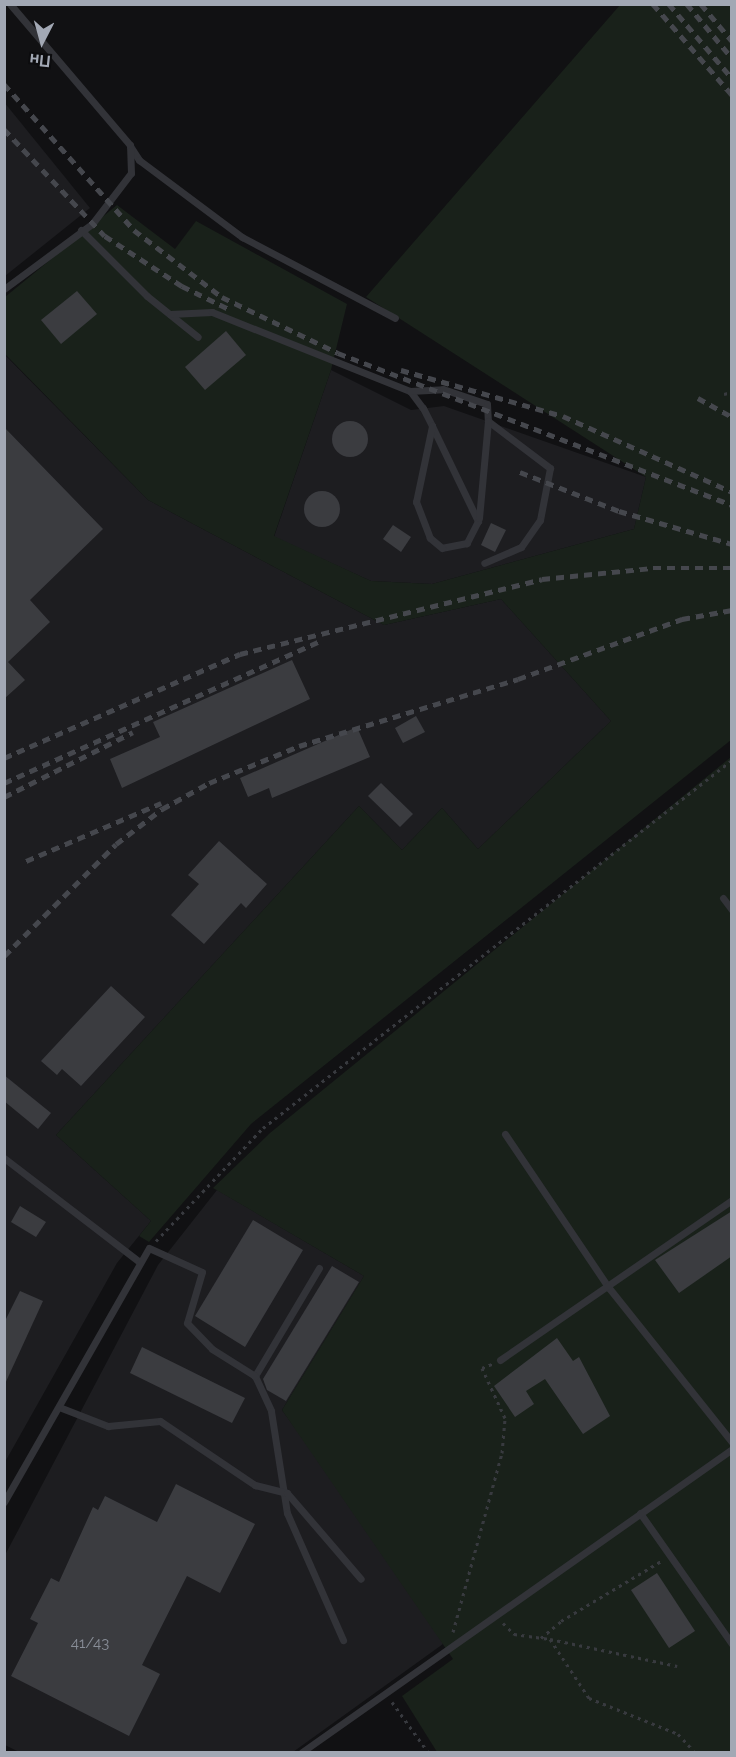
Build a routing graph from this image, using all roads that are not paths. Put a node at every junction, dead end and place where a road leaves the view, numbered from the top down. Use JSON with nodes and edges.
{"nodes":[{"id":1,"x":9,"y":4,"type":"edge"},
{"id":2,"x":129,"y":145,"type":"junction"},
{"id":3,"x":81,"y":230,"type":"junction"},
{"id":4,"x":4,"y":289,"type":"edge"},
{"id":5,"x":170,"y":314,"type":"junction"},
{"id":6,"x":395,"y":318,"type":"dead end"},
{"id":7,"x":198,"y":337,"type":"dead end"},
{"id":8,"x":410,"y":391,"type":"junction"},
{"id":9,"x":488,"y":421,"type":"junction"},
{"id":10,"x":432,"y":426,"type":"junction"},
{"id":11,"x":478,"y":521,"type":"junction"},
{"id":12,"x":484,"y":562,"type":"dead end"},
{"id":13,"x":723,"y":898,"type":"dead end"},
{"id":14,"x":732,"y":910,"type":"edge"},
{"id":15,"x":505,"y":1134,"type":"dead end"},
{"id":16,"x":4,"y":1158,"type":"edge"},
{"id":17,"x":732,"y":1200,"type":"edge"},
{"id":18,"x":138,"y":1261,"type":"junction"},
{"id":19,"x":319,"y":1268,"type":"dead end"},
{"id":20,"x":609,"y":1288,"type":"junction"},
{"id":21,"x":501,"y":1360,"type":"road end"},
{"id":22,"x":255,"y":1376,"type":"junction"},
{"id":23,"x":59,"y":1407,"type":"junction"},
{"id":24,"x":732,"y":1442,"type":"edge"},
{"id":25,"x":732,"y":1449,"type":"edge"},
{"id":26,"x":287,"y":1493,"type":"junction"},
{"id":27,"x":4,"y":1502,"type":"edge"},
{"id":28,"x":640,"y":1513,"type":"junction"},
{"id":29,"x":361,"y":1579,"type":"dead end"},
{"id":30,"x":343,"y":1640,"type":"dead end"},
{"id":31,"x":732,"y":1644,"type":"edge"},
{"id":32,"x":302,"y":1752,"type":"edge"}],
"edges":[{"from":1,"to":2,"type":"lane"},
{"from":2,"to":3,"type":"lane"},
{"from":2,"to":6,"type":"lane"},
{"from":3,"to":4,"type":"lane"},
{"from":3,"to":5,"type":"lane"},
{"from":5,"to":7,"type":"lane"},
{"from":5,"to":8,"type":"lane"},
{"from":8,"to":9,"type":"lane"},
{"from":8,"to":10,"type":"lane"},
{"from":9,"to":11,"type":"lane"},
{"from":9,"to":12,"type":"lane"},
{"from":10,"to":11,"type":"lane"},
{"from":10,"to":11,"type":"lane"},
{"from":13,"to":14,"type":"lane"},
{"from":15,"to":20,"type":"lane"},
{"from":16,"to":18,"type":"lane"},
{"from":17,"to":20,"type":"lane"},
{"from":18,"to":22,"type":"lane"},
{"from":18,"to":23,"type":"lane"},
{"from":19,"to":22,"type":"lane"},
{"from":20,"to":21,"type":"lane"},
{"from":20,"to":24,"type":"lane"},
{"from":22,"to":26,"type":"lane"},
{"from":23,"to":26,"type":"lane"},
{"from":23,"to":27,"type":"lane"},
{"from":25,"to":28,"type":"lane"},
{"from":26,"to":29,"type":"lane"},
{"from":26,"to":30,"type":"lane"},
{"from":28,"to":31,"type":"lane"},
{"from":28,"to":32,"type":"lane"}]}
